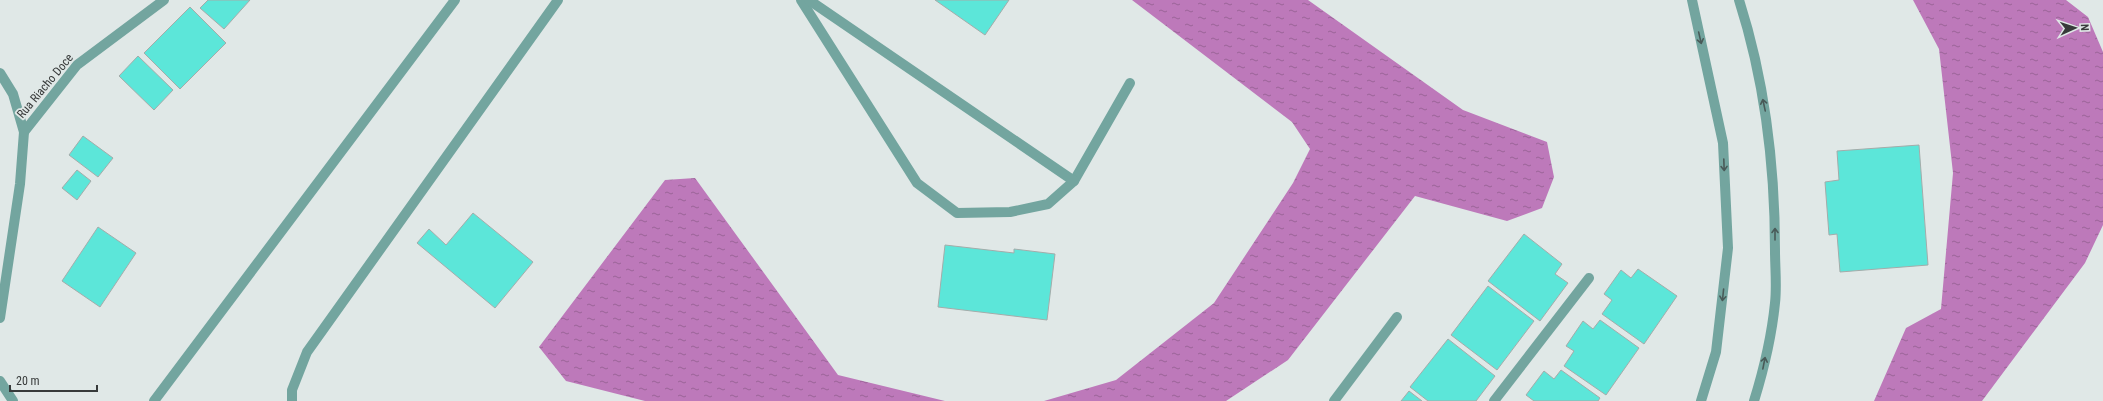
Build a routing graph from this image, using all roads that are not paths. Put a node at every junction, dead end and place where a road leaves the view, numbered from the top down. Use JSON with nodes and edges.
{"nodes":[{"id":1,"x":164,"y":0,"type":"edge"},
{"id":2,"x":455,"y":0,"type":"edge"},
{"id":3,"x":558,"y":0,"type":"edge"},
{"id":4,"x":801,"y":0,"type":"edge"},
{"id":5,"x":809,"y":0,"type":"edge"},
{"id":6,"x":1692,"y":0,"type":"edge"},
{"id":7,"x":1739,"y":0,"type":"edge"},
{"id":8,"x":0,"y":73,"type":"edge"},
{"id":9,"x":1130,"y":83,"type":"dead end"},
{"id":10,"x":24,"y":132,"type":"junction"},
{"id":11,"x":1074,"y":181,"type":"junction"},
{"id":12,"x":1589,"y":278,"type":"dead end"},
{"id":13,"x":1397,"y":317,"type":"dead end"},
{"id":14,"x":0,"y":318,"type":"edge"},
{"id":15,"x":0,"y":381,"type":"edge"},
{"id":16,"x":13,"y":401,"type":"edge"},
{"id":17,"x":154,"y":401,"type":"edge"},
{"id":18,"x":292,"y":401,"type":"edge"},
{"id":19,"x":1334,"y":401,"type":"edge"},
{"id":20,"x":1494,"y":401,"type":"edge"},
{"id":21,"x":1701,"y":401,"type":"edge"},
{"id":22,"x":1754,"y":401,"type":"edge"}],
"edges":[{"from":1,"to":10,"type":"street","name":"Rua Riacho Doce"},
{"from":2,"to":17,"type":"street"},
{"from":3,"to":18,"type":"street"},
{"from":4,"to":11,"type":"street"},
{"from":5,"to":11,"type":"street"},
{"from":6,"to":21,"type":"street","one_way":true},
{"from":22,"to":7,"type":"street","one_way":true},
{"from":8,"to":10,"type":"street"},
{"from":9,"to":11,"type":"street"},
{"from":10,"to":14,"type":"street"},
{"from":12,"to":20,"type":"street"},
{"from":13,"to":19,"type":"street"},
{"from":15,"to":16,"type":"street"}]}
